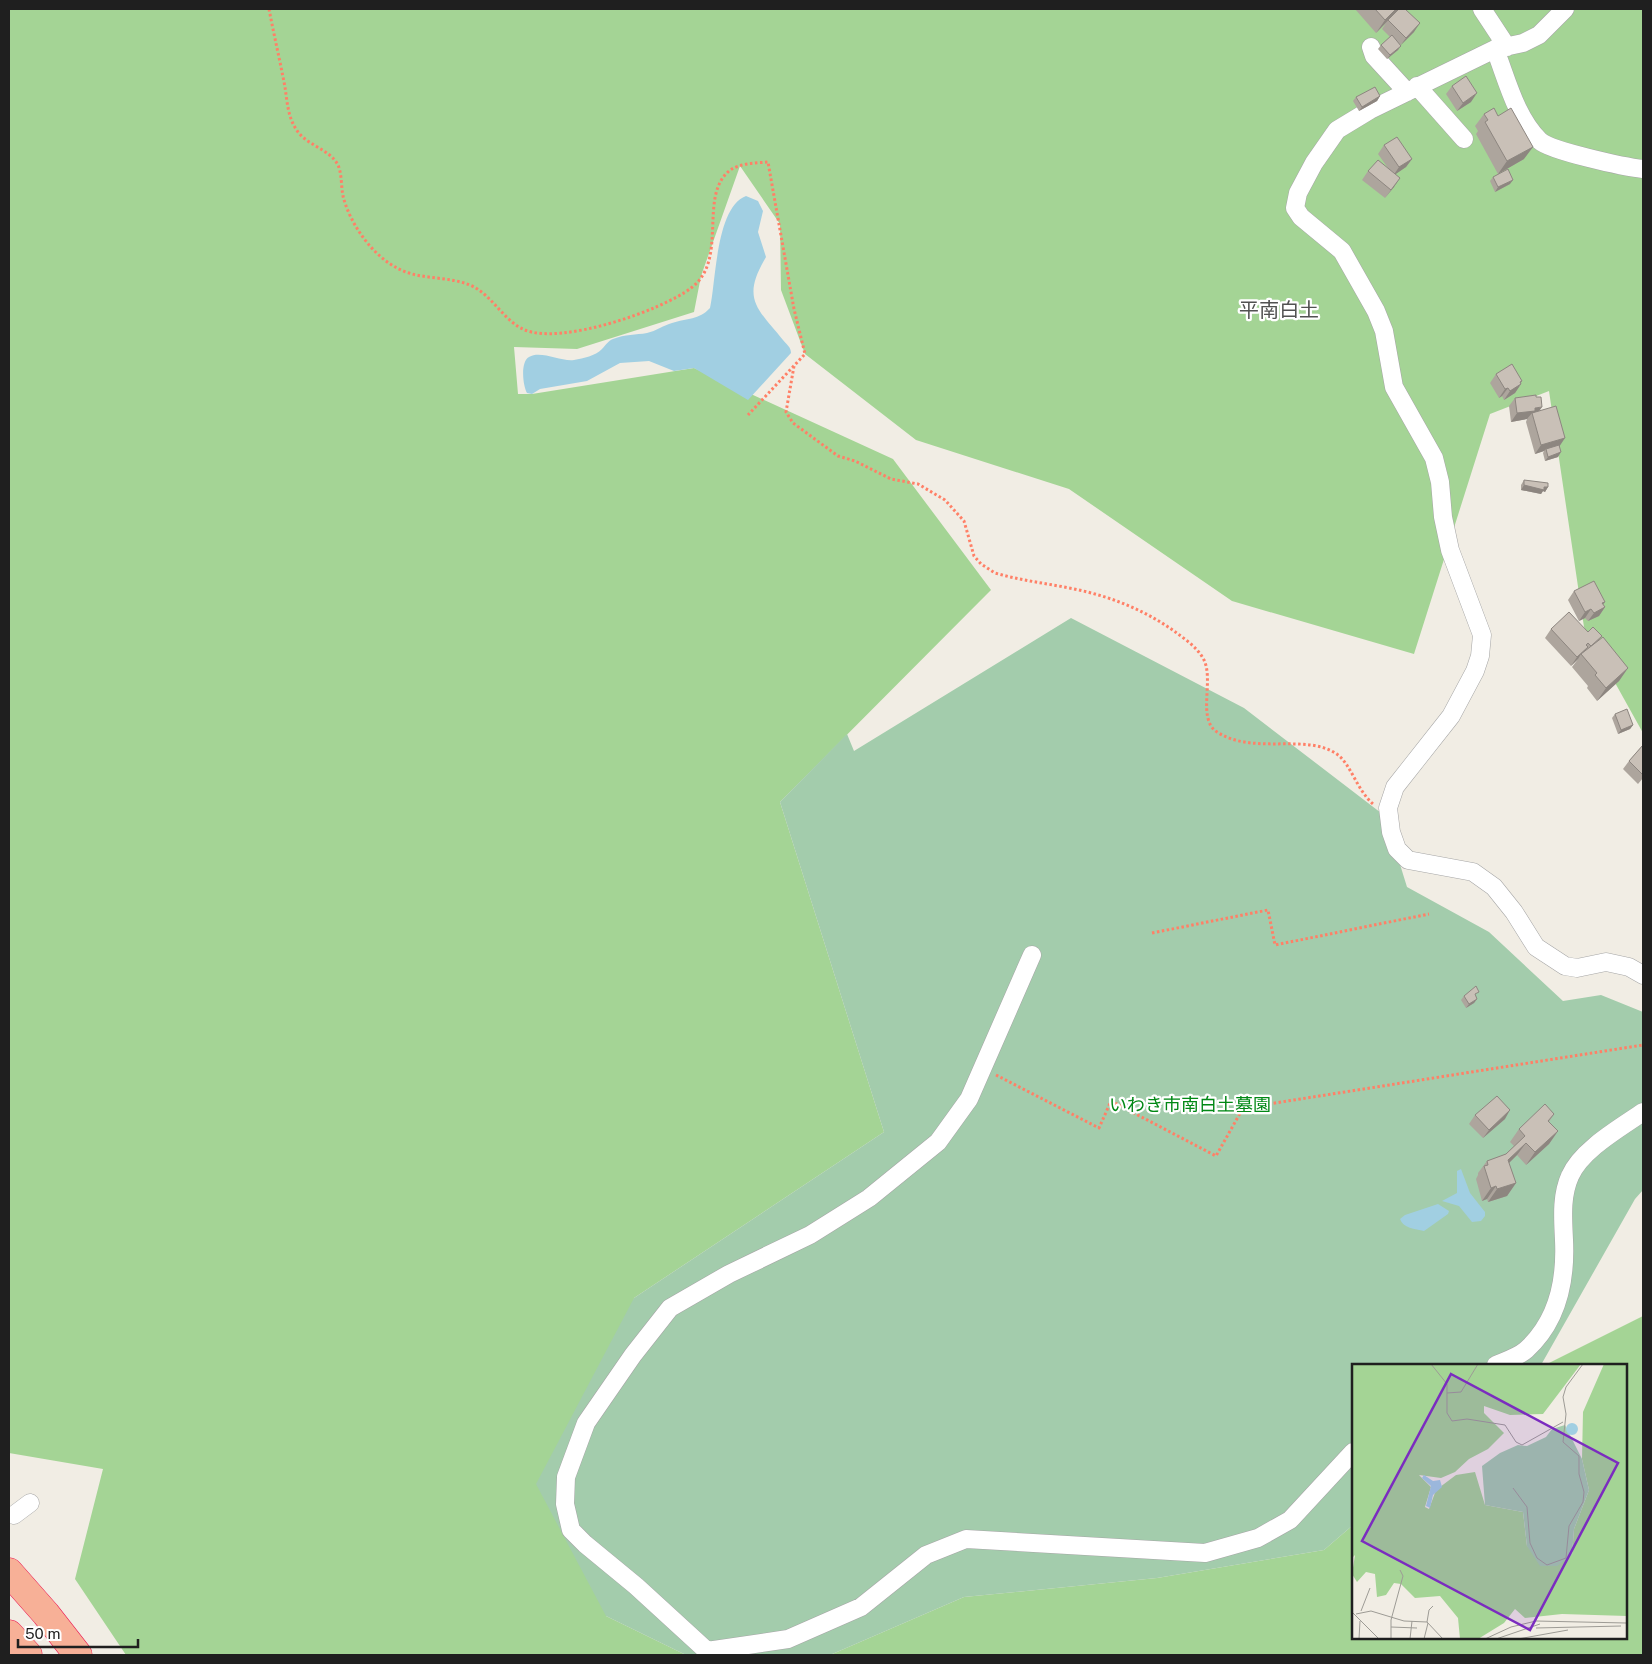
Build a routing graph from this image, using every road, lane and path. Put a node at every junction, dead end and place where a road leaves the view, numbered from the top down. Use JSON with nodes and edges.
{"nodes":[{"id":1,"x":269,"y":9,"type":"edge"},
{"id":2,"x":1482,"y":9,"type":"edge"},
{"id":3,"x":1564,"y":9,"type":"edge"},
{"id":4,"x":1371,"y":47,"type":"dead end"},
{"id":5,"x":1501,"y":48,"type":"junction"},
{"id":6,"x":1412,"y":89,"type":"junction"},
{"id":7,"x":1464,"y":139,"type":"dead end"},
{"id":8,"x":1643,"y":169,"type":"edge"},
{"id":9,"x":794,"y":366,"type":"junction"},
{"id":10,"x":748,"y":415,"type":"dead end"},
{"id":11,"x":1389,"y":813,"type":"junction"},
{"id":12,"x":1429,"y":914,"type":"dead end"},
{"id":13,"x":1152,"y":933,"type":"dead end"},
{"id":14,"x":1032,"y":955,"type":"dead end"},
{"id":15,"x":1643,"y":975,"type":"edge"},
{"id":16,"x":1643,"y":1044,"type":"edge"},
{"id":17,"x":982,"y":1068,"type":"junction"},
{"id":18,"x":1643,"y":1112,"type":"edge"},
{"id":19,"x":1498,"y":1364,"type":"edge"},
{"id":20,"x":1352,"y":1453,"type":"edge"},
{"id":21,"x":30,"y":1503,"type":"dead end"},
{"id":22,"x":14,"y":1515,"type":"dead end"},
{"id":23,"x":9,"y":1572,"type":"edge"},
{"id":24,"x":9,"y":1634,"type":"edge"},
{"id":25,"x":28,"y":1655,"type":"edge"},
{"id":26,"x":78,"y":1655,"type":"edge"}],
"edges":[{"from":1,"to":9,"type":"path"},
{"from":2,"to":5,"type":"street"},
{"from":3,"to":5,"type":"street"},
{"from":4,"to":6,"type":"street"},
{"from":5,"to":6,"type":"street"},
{"from":5,"to":8,"type":"street"},
{"from":6,"to":7,"type":"street"},
{"from":6,"to":11,"type":"street"},
{"from":9,"to":10,"type":"path"},
{"from":9,"to":11,"type":"path"},
{"from":11,"to":15,"type":"street"},
{"from":12,"to":13,"type":"path"},
{"from":14,"to":17,"type":"street"},
{"from":16,"to":17,"type":"path"},
{"from":17,"to":20,"type":"street"},
{"from":18,"to":19,"type":"street"},
{"from":21,"to":22,"type":"street"},
{"from":23,"to":26,"type":"highway"},
{"from":24,"to":25,"type":"highway"}]}
